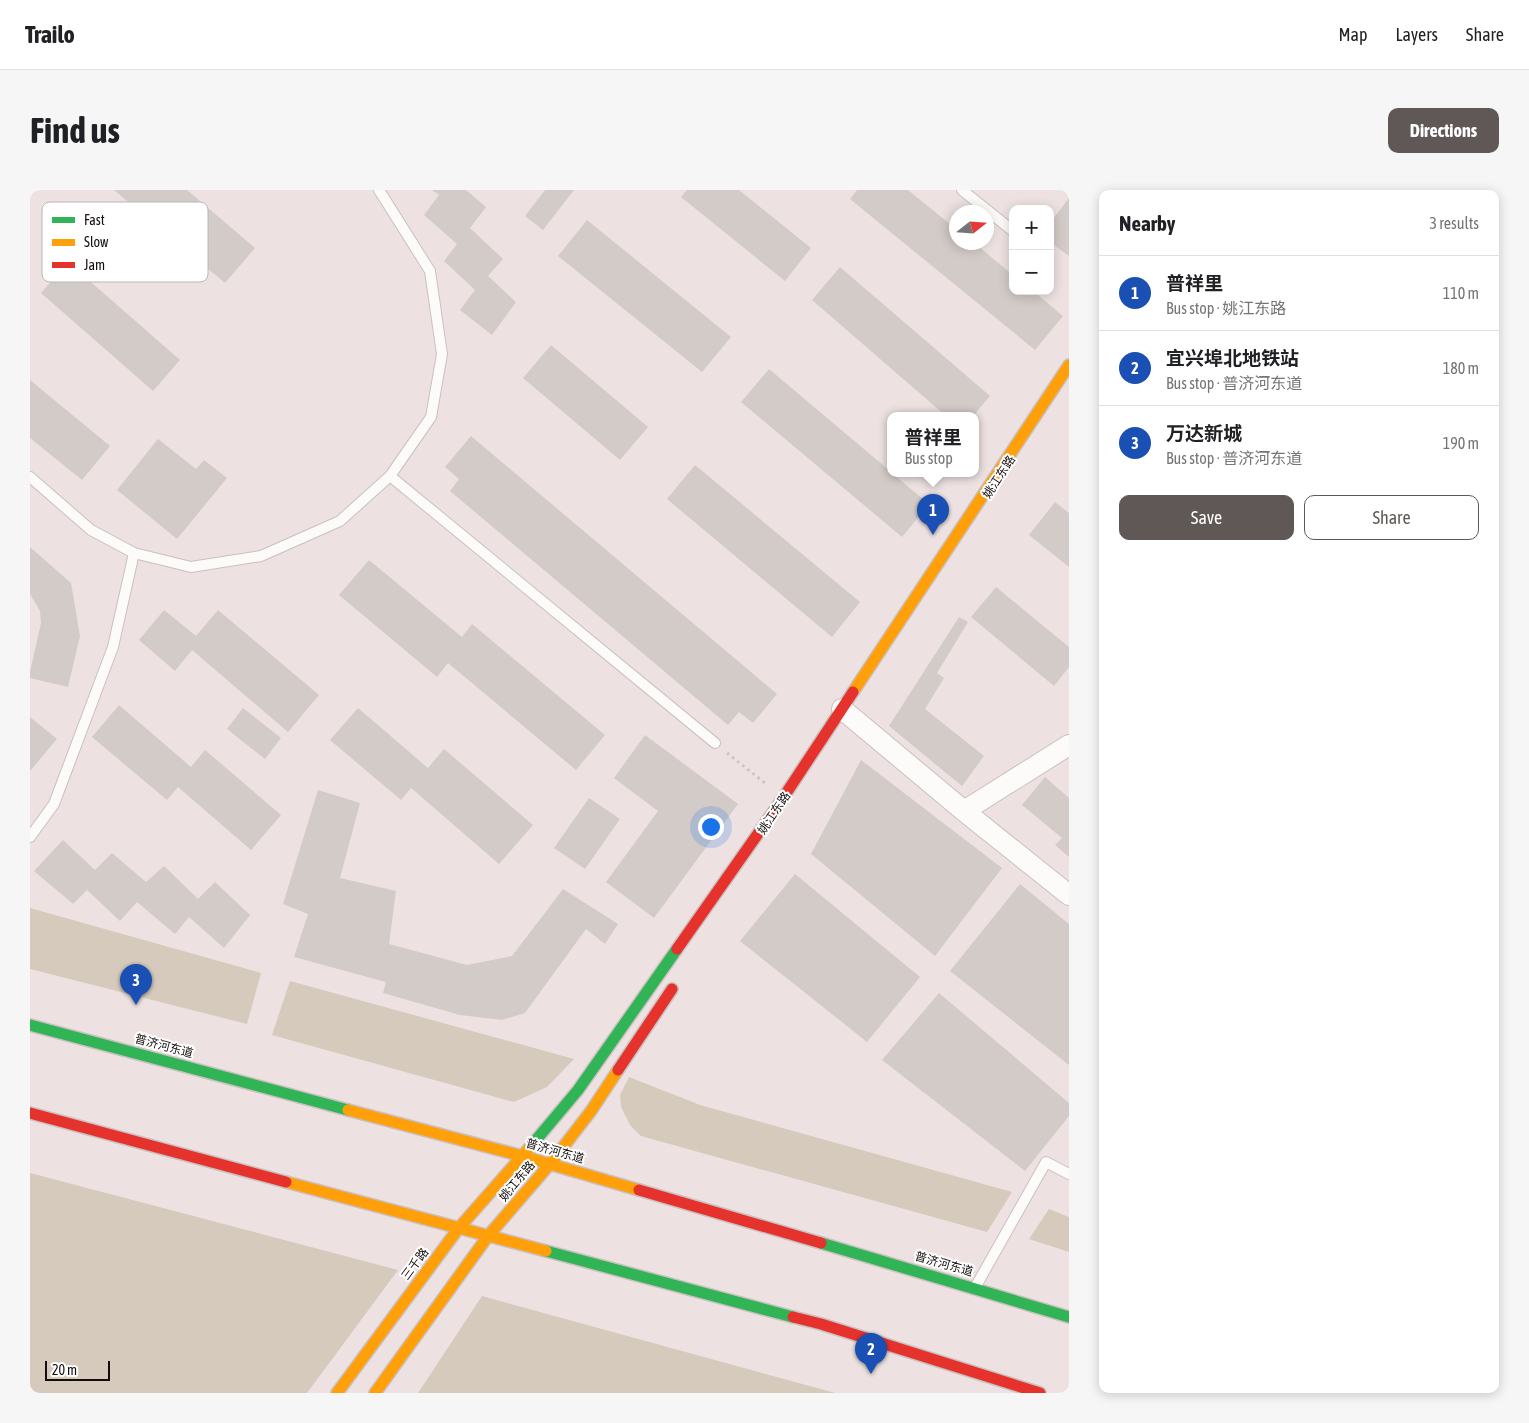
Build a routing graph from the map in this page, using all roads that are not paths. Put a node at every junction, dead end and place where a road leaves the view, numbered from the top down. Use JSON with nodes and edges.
{"nodes":[{"id":1,"x":379,"y":190,"type":"edge"},
{"id":2,"x":962,"y":190,"type":"edge"},
{"id":3,"x":1009,"y":228,"type":"edge"},
{"id":4,"x":1069,"y":364,"type":"edge"},
{"id":5,"x":390,"y":476,"type":"junction"},
{"id":6,"x":30,"y":477,"type":"edge"},
{"id":7,"x":134,"y":553,"type":"junction"},
{"id":8,"x":852,"y":717,"type":"junction"},
{"id":9,"x":715,"y":743,"type":"road end"},
{"id":10,"x":1069,"y":745,"type":"edge"},
{"id":11,"x":964,"y":812,"type":"junction"},
{"id":12,"x":30,"y":837,"type":"edge"},
{"id":13,"x":1069,"y":895,"type":"edge"},
{"id":14,"x":677,"y":981,"type":"dead end"},
{"id":15,"x":30,"y":1025,"type":"edge"},
{"id":16,"x":30,"y":1113,"type":"edge"},
{"id":17,"x":522,"y":1156,"type":"junction"},
{"id":18,"x":550,"y":1164,"type":"junction"},
{"id":19,"x":1069,"y":1174,"type":"edge"},
{"id":20,"x":458,"y":1230,"type":"junction"},
{"id":21,"x":488,"y":1236,"type":"junction"},
{"id":22,"x":975,"y":1288,"type":"junction"},
{"id":23,"x":1069,"y":1317,"type":"edge"},
{"id":24,"x":337,"y":1393,"type":"edge"},
{"id":25,"x":375,"y":1393,"type":"edge"},
{"id":26,"x":1040,"y":1393,"type":"edge"}],
"edges":[{"from":1,"to":5,"type":"lane"},
{"from":2,"to":3,"type":"lane"},
{"from":4,"to":8,"type":"main road","name":"姚江东路"},
{"from":5,"to":7,"type":"lane"},
{"from":5,"to":9,"type":"lane"},
{"from":6,"to":7,"type":"lane"},
{"from":7,"to":12,"type":"lane"},
{"from":8,"to":11,"type":"street"},
{"from":8,"to":17,"type":"main road","name":"姚江东路"},
{"from":10,"to":11,"type":"street"},
{"from":11,"to":13,"type":"street"},
{"from":14,"to":18,"type":"main road","name":"姚江东路"},
{"from":15,"to":17,"type":"main road","name":"普济河东道"},
{"from":16,"to":20,"type":"main road"},
{"from":17,"to":18,"type":"main road","name":"普济河东道"},
{"from":17,"to":20,"type":"main road","name":"三千路"},
{"from":18,"to":21,"type":"main road","name":"姚江东路"},
{"from":18,"to":22,"type":"main road","name":"普济河东道"},
{"from":19,"to":22,"type":"lane"},
{"from":20,"to":21,"type":"main road"},
{"from":20,"to":24,"type":"main road","name":"三千路"},
{"from":21,"to":25,"type":"main road"},
{"from":21,"to":26,"type":"main road"},
{"from":22,"to":23,"type":"main road","name":"普济河东道"}]}
